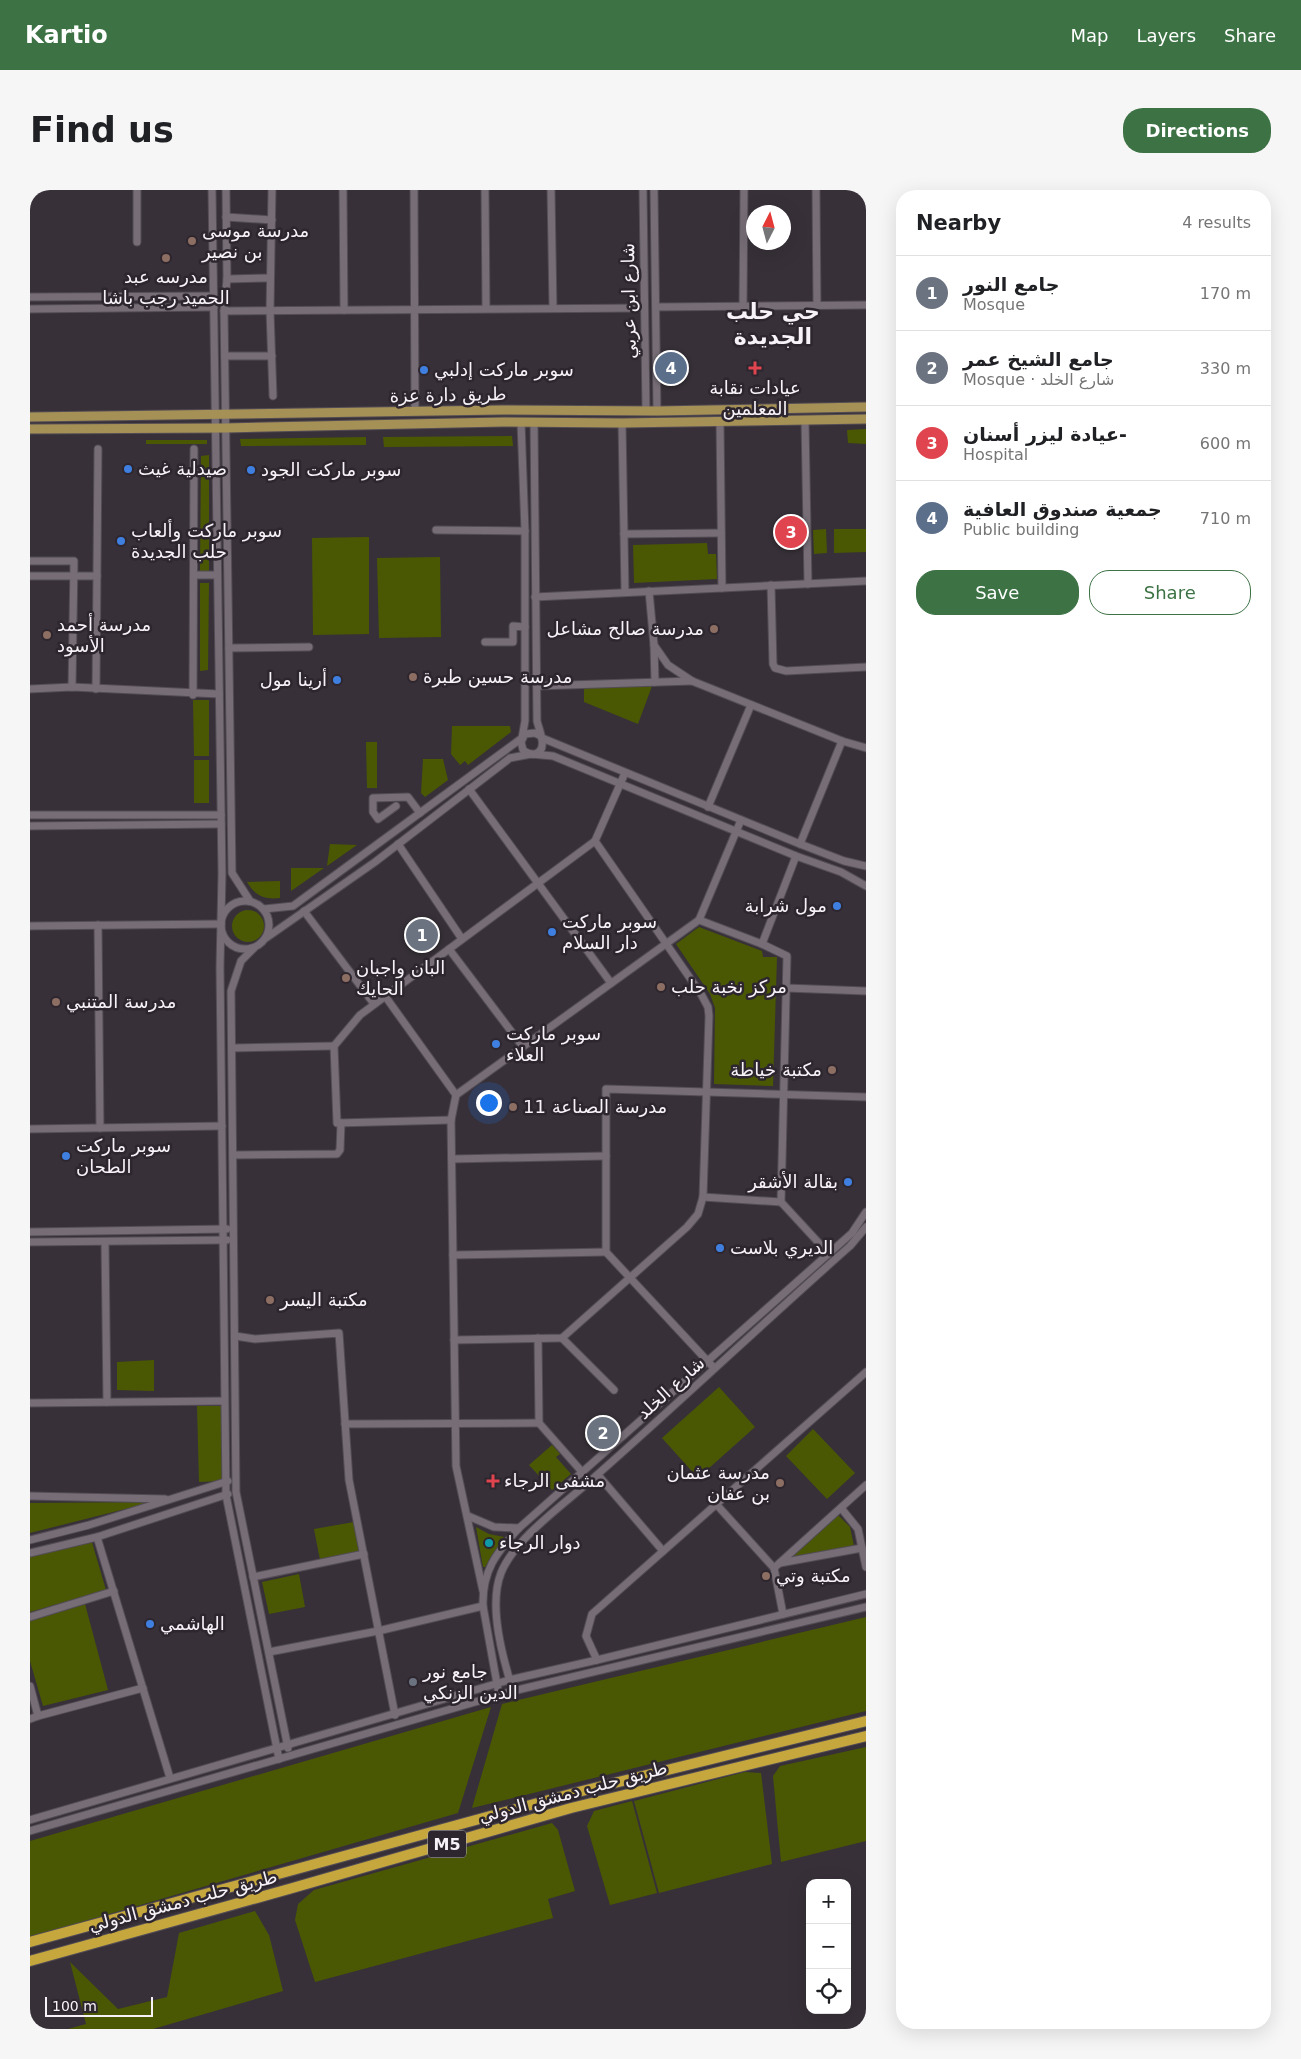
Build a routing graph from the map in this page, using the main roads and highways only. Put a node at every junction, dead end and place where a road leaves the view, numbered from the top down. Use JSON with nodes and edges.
{"nodes":[{"id":1,"x":866,"y":407,"type":"edge"},
{"id":2,"x":502,"y":410,"type":"junction"},
{"id":3,"x":30,"y":416,"type":"edge"},
{"id":4,"x":866,"y":419,"type":"edge"},
{"id":5,"x":503,"y":422,"type":"junction"},
{"id":6,"x":30,"y":429,"type":"edge"},
{"id":7,"x":866,"y":1721,"type":"edge"},
{"id":8,"x":866,"y":1736,"type":"edge"},
{"id":9,"x":30,"y":1942,"type":"edge"},
{"id":10,"x":30,"y":1961,"type":"edge"}],
"edges":[{"from":1,"to":2,"type":"main road","name":"طريق دارة عزة"},
{"from":2,"to":3,"type":"main road","name":"طريق دارة عزة"},
{"from":2,"to":5,"type":"main road"},
{"from":4,"to":5,"type":"main road"},
{"from":5,"to":6,"type":"main road"},
{"from":7,"to":9,"type":"highway","number":"M5"},
{"from":8,"to":10,"type":"highway","name":"طريق حلب دمشق الدولي","number":"M5"}]}
